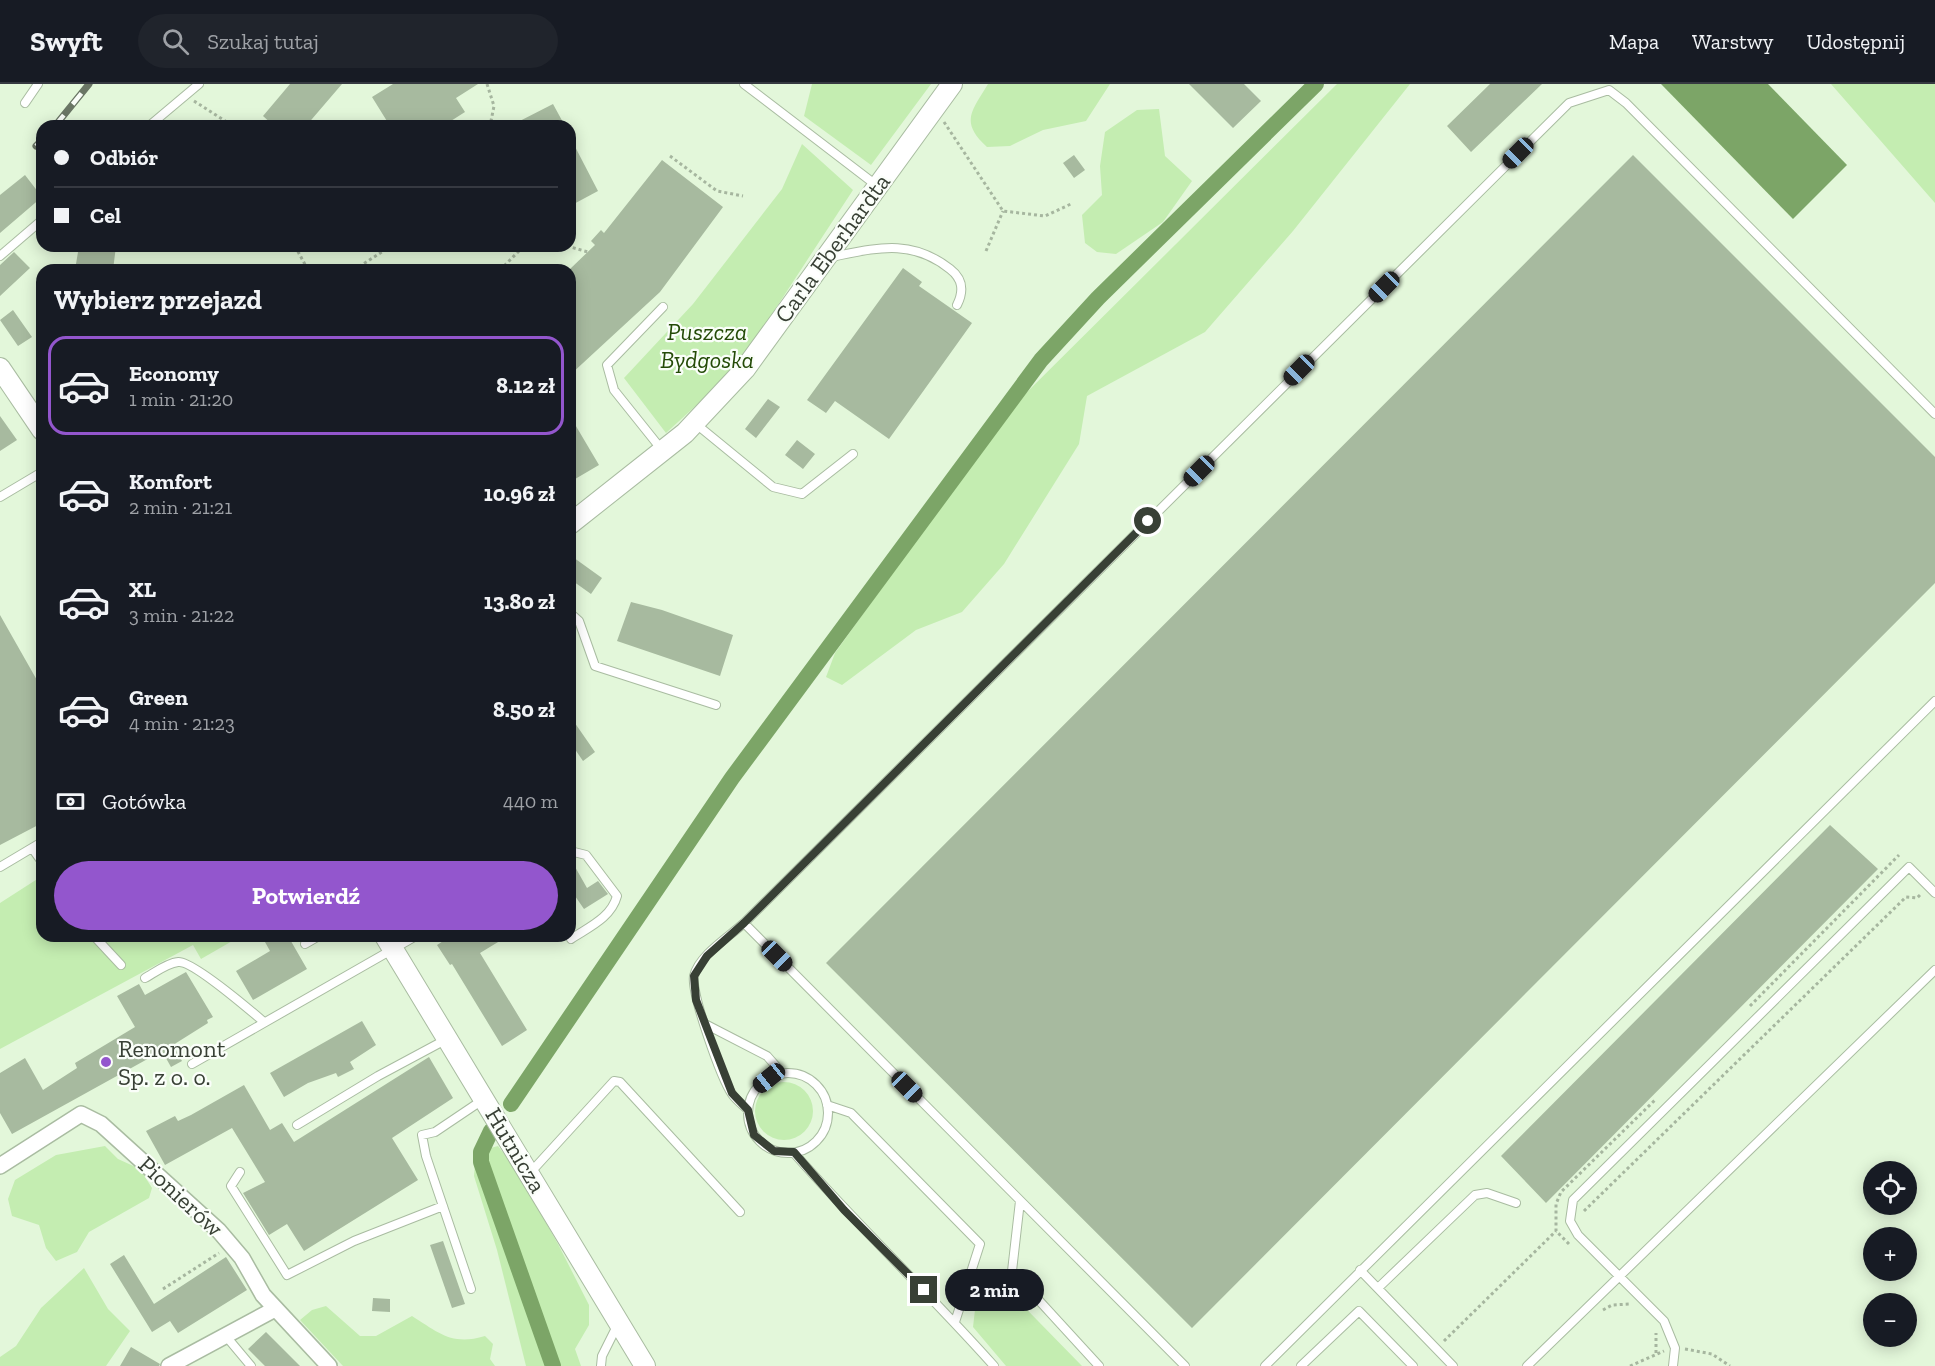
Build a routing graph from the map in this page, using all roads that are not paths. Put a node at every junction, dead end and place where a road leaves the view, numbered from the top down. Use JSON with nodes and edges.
{"nodes":[{"id":1,"x":38,"y":84,"type":"edge"},
{"id":2,"x":199,"y":84,"type":"edge"},
{"id":3,"x":744,"y":84,"type":"edge"},
{"id":4,"x":952,"y":84,"type":"edge"},
{"id":5,"x":25,"y":103,"type":"dead end"},
{"id":6,"x":157,"y":120,"type":"edge"},
{"id":7,"x":876,"y":184,"type":"junction"},
{"id":8,"x":36,"y":225,"type":"edge"},
{"id":9,"x":0,"y":256,"type":"edge"},
{"id":10,"x":824,"y":258,"type":"junction"},
{"id":11,"x":957,"y":305,"type":"dead end"},
{"id":12,"x":663,"y":308,"type":"dead end"},
{"id":13,"x":0,"y":368,"type":"edge"},
{"id":14,"x":1935,"y":414,"type":"edge"},
{"id":15,"x":36,"y":421,"type":"edge"},
{"id":16,"x":695,"y":423,"type":"junction"},
{"id":17,"x":663,"y":452,"type":"junction"},
{"id":18,"x":853,"y":454,"type":"dead end"},
{"id":19,"x":36,"y":476,"type":"edge"},
{"id":20,"x":0,"y":497,"type":"edge"},
{"id":21,"x":576,"y":519,"type":"edge"},
{"id":22,"x":576,"y":618,"type":"edge"},
{"id":23,"x":1935,"y":701,"type":"edge"},
{"id":24,"x":716,"y":705,"type":"dead end"},
{"id":25,"x":36,"y":846,"type":"edge"},
{"id":26,"x":32,"y":848,"type":"junction"},
{"id":27,"x":576,"y":852,"type":"edge"},
{"id":28,"x":36,"y":854,"type":"edge"},
{"id":29,"x":0,"y":867,"type":"edge"},
{"id":30,"x":1935,"y":893,"type":"edge"},
{"id":31,"x":744,"y":923,"type":"junction"},
{"id":32,"x":576,"y":936,"type":"edge"},
{"id":33,"x":100,"y":942,"type":"edge"},
{"id":34,"x":308,"y":942,"type":"edge"},
{"id":35,"x":389,"y":943,"type":"edge"},
{"id":36,"x":305,"y":944,"type":"dead end"},
{"id":37,"x":121,"y":965,"type":"dead end"},
{"id":38,"x":1935,"y":970,"type":"edge"},
{"id":39,"x":145,"y":978,"type":"dead end"},
{"id":40,"x":264,"y":1022,"type":"junction"},
{"id":41,"x":705,"y":1024,"type":"junction"},
{"id":42,"x":448,"y":1039,"type":"junction"},
{"id":43,"x":192,"y":1064,"type":"dead end"},
{"id":44,"x":782,"y":1073,"type":"junction"},
{"id":45,"x":485,"y":1098,"type":"junction"},
{"id":46,"x":827,"y":1105,"type":"junction"},
{"id":47,"x":748,"y":1110,"type":"junction"},
{"id":48,"x":297,"y":1125,"type":"dead end"},
{"id":49,"x":794,"y":1152,"type":"junction"},
{"id":50,"x":0,"y":1167,"type":"edge"},
{"id":51,"x":240,"y":1172,"type":"dead end"},
{"id":52,"x":530,"y":1173,"type":"junction"},
{"id":53,"x":1020,"y":1201,"type":"junction"},
{"id":54,"x":1516,"y":1203,"type":"dead end"},
{"id":55,"x":443,"y":1206,"type":"junction"},
{"id":56,"x":740,"y":1212,"type":"dead end"},
{"id":57,"x":1360,"y":1270,"type":"junction"},
{"id":58,"x":1619,"y":1278,"type":"junction"},
{"id":59,"x":1378,"y":1288,"type":"junction"},
{"id":60,"x":471,"y":1289,"type":"dead end"},
{"id":61,"x":275,"y":1309,"type":"junction"},
{"id":62,"x":619,"y":1322,"type":"junction"},
{"id":63,"x":955,"y":1322,"type":"junction"},
{"id":64,"x":225,"y":1335,"type":"junction"},
{"id":65,"x":169,"y":1366,"type":"edge"},
{"id":66,"x":251,"y":1366,"type":"edge"},
{"id":67,"x":329,"y":1366,"type":"edge"},
{"id":68,"x":601,"y":1366,"type":"edge"},
{"id":69,"x":645,"y":1366,"type":"edge"},
{"id":70,"x":994,"y":1366,"type":"edge"},
{"id":71,"x":1098,"y":1366,"type":"edge"},
{"id":72,"x":1185,"y":1366,"type":"edge"},
{"id":73,"x":1264,"y":1366,"type":"edge"},
{"id":74,"x":1301,"y":1366,"type":"edge"},
{"id":75,"x":1413,"y":1366,"type":"edge"},
{"id":76,"x":1453,"y":1366,"type":"edge"},
{"id":77,"x":1527,"y":1366,"type":"edge"},
{"id":78,"x":1673,"y":1366,"type":"edge"}],
"edges":[{"from":1,"to":5,"type":"lane"},
{"from":2,"to":6,"type":"lane"},
{"from":3,"to":7,"type":"lane"},
{"from":4,"to":7,"type":"street","name":"Carla Eberhardta"},
{"from":7,"to":10,"type":"street","name":"Carla Eberhardta"},
{"from":8,"to":9,"type":"lane"},
{"from":10,"to":11,"type":"lane"},
{"from":10,"to":16,"type":"street","name":"Carla Eberhardta"},
{"from":12,"to":17,"type":"lane"},
{"from":13,"to":15,"type":"street"},
{"from":14,"to":31,"type":"lane"},
{"from":16,"to":17,"type":"street","name":"Carla Eberhardta"},
{"from":16,"to":18,"type":"lane"},
{"from":17,"to":21,"type":"street","name":"Carla Eberhardta"},
{"from":19,"to":20,"type":"lane"},
{"from":22,"to":24,"type":"lane"},
{"from":23,"to":57,"type":"lane"},
{"from":25,"to":26,"type":"lane"},
{"from":26,"to":28,"type":"lane"},
{"from":26,"to":29,"type":"lane"},
{"from":27,"to":32,"type":"lane"},
{"from":30,"to":58,"type":"lane"},
{"from":31,"to":41,"type":"lane"},
{"from":31,"to":53,"type":"lane"},
{"from":33,"to":37,"type":"lane"},
{"from":34,"to":36,"type":"lane"},
{"from":35,"to":40,"type":"lane"},
{"from":35,"to":42,"type":"street","name":"Hutnicza"},
{"from":38,"to":58,"type":"lane"},
{"from":39,"to":40,"type":"lane"},
{"from":40,"to":43,"type":"lane"},
{"from":41,"to":44,"type":"lane"},
{"from":41,"to":47,"type":"lane"},
{"from":42,"to":45,"type":"street","name":"Hutnicza"},
{"from":42,"to":48,"type":"lane"},
{"from":44,"to":46,"type":"lane"},
{"from":44,"to":47,"type":"lane"},
{"from":45,"to":52,"type":"street","name":"Hutnicza"},
{"from":45,"to":55,"type":"lane"},
{"from":46,"to":49,"type":"lane"},
{"from":46,"to":63,"type":"lane"},
{"from":47,"to":49,"type":"lane"},
{"from":49,"to":63,"type":"lane"},
{"from":50,"to":61,"type":"street","name":"Pionierów"},
{"from":51,"to":55,"type":"lane"},
{"from":52,"to":56,"type":"lane"},
{"from":52,"to":62,"type":"street","name":"Hutnicza"},
{"from":53,"to":71,"type":"lane"},
{"from":53,"to":72,"type":"lane"},
{"from":54,"to":59,"type":"lane"},
{"from":55,"to":60,"type":"lane"},
{"from":57,"to":59,"type":"lane"},
{"from":57,"to":73,"type":"lane"},
{"from":58,"to":77,"type":"lane"},
{"from":58,"to":78,"type":"lane"},
{"from":59,"to":76,"type":"lane"},
{"from":61,"to":64,"type":"street"},
{"from":61,"to":67,"type":"street","name":"Pionierów"},
{"from":62,"to":68,"type":"lane"},
{"from":62,"to":69,"type":"street","name":"Hutnicza"},
{"from":63,"to":70,"type":"lane"},
{"from":64,"to":65,"type":"street"},
{"from":64,"to":66,"type":"lane"},
{"from":74,"to":75,"type":"lane"}]}
